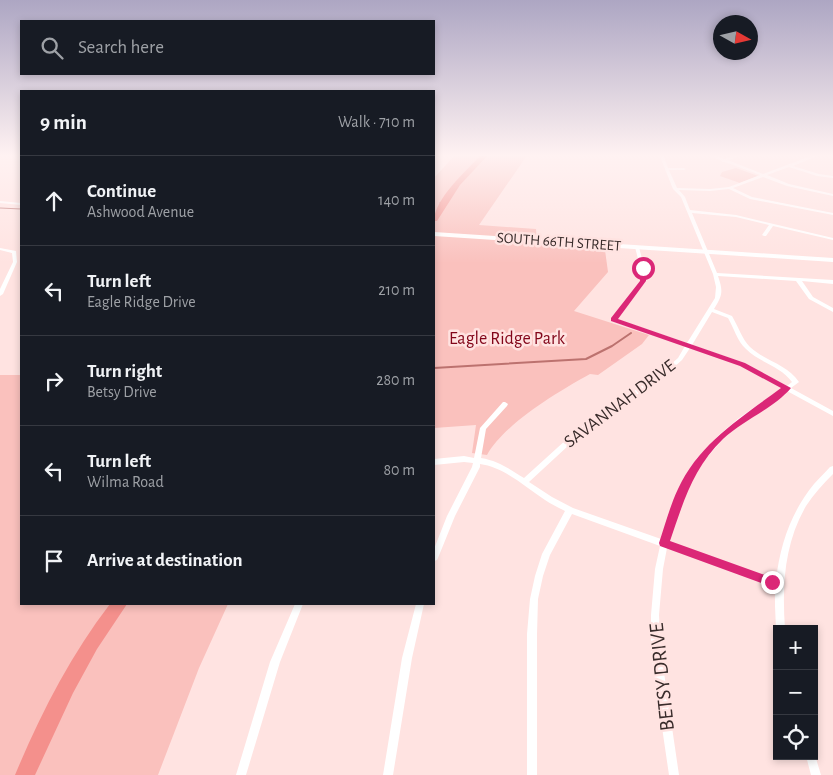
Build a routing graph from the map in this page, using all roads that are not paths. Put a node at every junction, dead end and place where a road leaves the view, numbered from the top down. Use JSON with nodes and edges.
{"nodes":[{"id":1,"x":677,"y":190,"type":"edge"},
{"id":2,"x":735,"y":190,"type":"edge"},
{"id":3,"x":810,"y":190,"type":"edge"},
{"id":4,"x":833,"y":195,"type":"edge"},
{"id":5,"x":0,"y":202,"type":"edge"},
{"id":6,"x":20,"y":204,"type":"edge"},
{"id":7,"x":689,"y":211,"type":"junction"},
{"id":8,"x":833,"y":214,"type":"edge"},
{"id":9,"x":771,"y":225,"type":"junction"},
{"id":10,"x":436,"y":234,"type":"edge"},
{"id":11,"x":764,"y":235,"type":"dead end"},
{"id":12,"x":833,"y":239,"type":"edge"},
{"id":13,"x":638,"y":247,"type":"junction"},
{"id":14,"x":0,"y":249,"type":"edge"},
{"id":15,"x":706,"y":251,"type":"junction"},
{"id":16,"x":833,"y":260,"type":"edge"},
{"id":17,"x":715,"y":274,"type":"junction"},
{"id":18,"x":798,"y":280,"type":"junction"},
{"id":19,"x":833,"y":282,"type":"edge"},
{"id":20,"x":0,"y":294,"type":"edge"},
{"id":21,"x":712,"y":310,"type":"junction"},
{"id":22,"x":833,"y":310,"type":"edge"},
{"id":23,"x":690,"y":346,"type":"junction"},
{"id":24,"x":794,"y":377,"type":"joint"},
{"id":25,"x":787,"y":388,"type":"junction"},
{"id":26,"x":505,"y":404,"type":"dead end"},
{"id":27,"x":833,"y":414,"type":"edge"},
{"id":28,"x":478,"y":460,"type":"junction"},
{"id":29,"x":435,"y":462,"type":"edge"},
{"id":30,"x":833,"y":469,"type":"edge"},
{"id":31,"x":524,"y":482,"type":"junction"},
{"id":32,"x":570,"y":510,"type":"junction"},
{"id":33,"x":664,"y":543,"type":"junction"},
{"id":34,"x":435,"y":555,"type":"edge"},
{"id":35,"x":779,"y":585,"type":"junction"},
{"id":36,"x":299,"y":605,"type":"edge"},
{"id":37,"x":420,"y":605,"type":"edge"},
{"id":38,"x":781,"y":625,"type":"edge"},
{"id":39,"x":812,"y":760,"type":"edge"},
{"id":40,"x":241,"y":775,"type":"edge"},
{"id":41,"x":388,"y":775,"type":"edge"},
{"id":42,"x":532,"y":775,"type":"edge"},
{"id":43,"x":674,"y":775,"type":"edge"},
{"id":44,"x":816,"y":775,"type":"edge"}],
"edges":[{"from":1,"to":7,"type":"street","name":"SAVANNAH DRIVE"},
{"from":2,"to":8,"type":"street"},
{"from":3,"to":4,"type":"street"},
{"from":5,"to":6,"type":"street"},
{"from":7,"to":9,"type":"street"},
{"from":7,"to":15,"type":"street","name":"SAVANNAH DRIVE"},
{"from":9,"to":11,"type":"street"},
{"from":9,"to":12,"type":"street"},
{"from":10,"to":13,"type":"street","name":"SOUTH 66TH STREET"},
{"from":13,"to":15,"type":"street","name":"SOUTH 66TH STREET"},
{"from":13,"to":23,"type":"street"},
{"from":14,"to":20,"type":"street"},
{"from":15,"to":16,"type":"street","name":"SOUTH 66TH STREET"},
{"from":15,"to":17,"type":"street","name":"SAVANNAH DRIVE"},
{"from":17,"to":18,"type":"street"},
{"from":17,"to":21,"type":"street","name":"SAVANNAH DRIVE"},
{"from":18,"to":19,"type":"street"},
{"from":18,"to":22,"type":"street"},
{"from":21,"to":23,"type":"street","name":"SAVANNAH DRIVE"},
{"from":21,"to":24,"type":"street"},
{"from":23,"to":25,"type":"street"},
{"from":23,"to":31,"type":"street","name":"SAVANNAH DRIVE"},
{"from":24,"to":25,"type":"street"},
{"from":25,"to":27,"type":"street"},
{"from":25,"to":33,"type":"street","name":"BETSY DRIVE"},
{"from":26,"to":28,"type":"street"},
{"from":28,"to":29,"type":"street"},
{"from":28,"to":31,"type":"street"},
{"from":28,"to":34,"type":"street"},
{"from":30,"to":35,"type":"street"},
{"from":31,"to":32,"type":"street"},
{"from":32,"to":33,"type":"street"},
{"from":32,"to":42,"type":"street"},
{"from":33,"to":35,"type":"street"},
{"from":33,"to":43,"type":"street","name":"BETSY DRIVE"},
{"from":35,"to":38,"type":"street"},
{"from":36,"to":40,"type":"street"},
{"from":37,"to":41,"type":"street"},
{"from":39,"to":44,"type":"street"}]}
